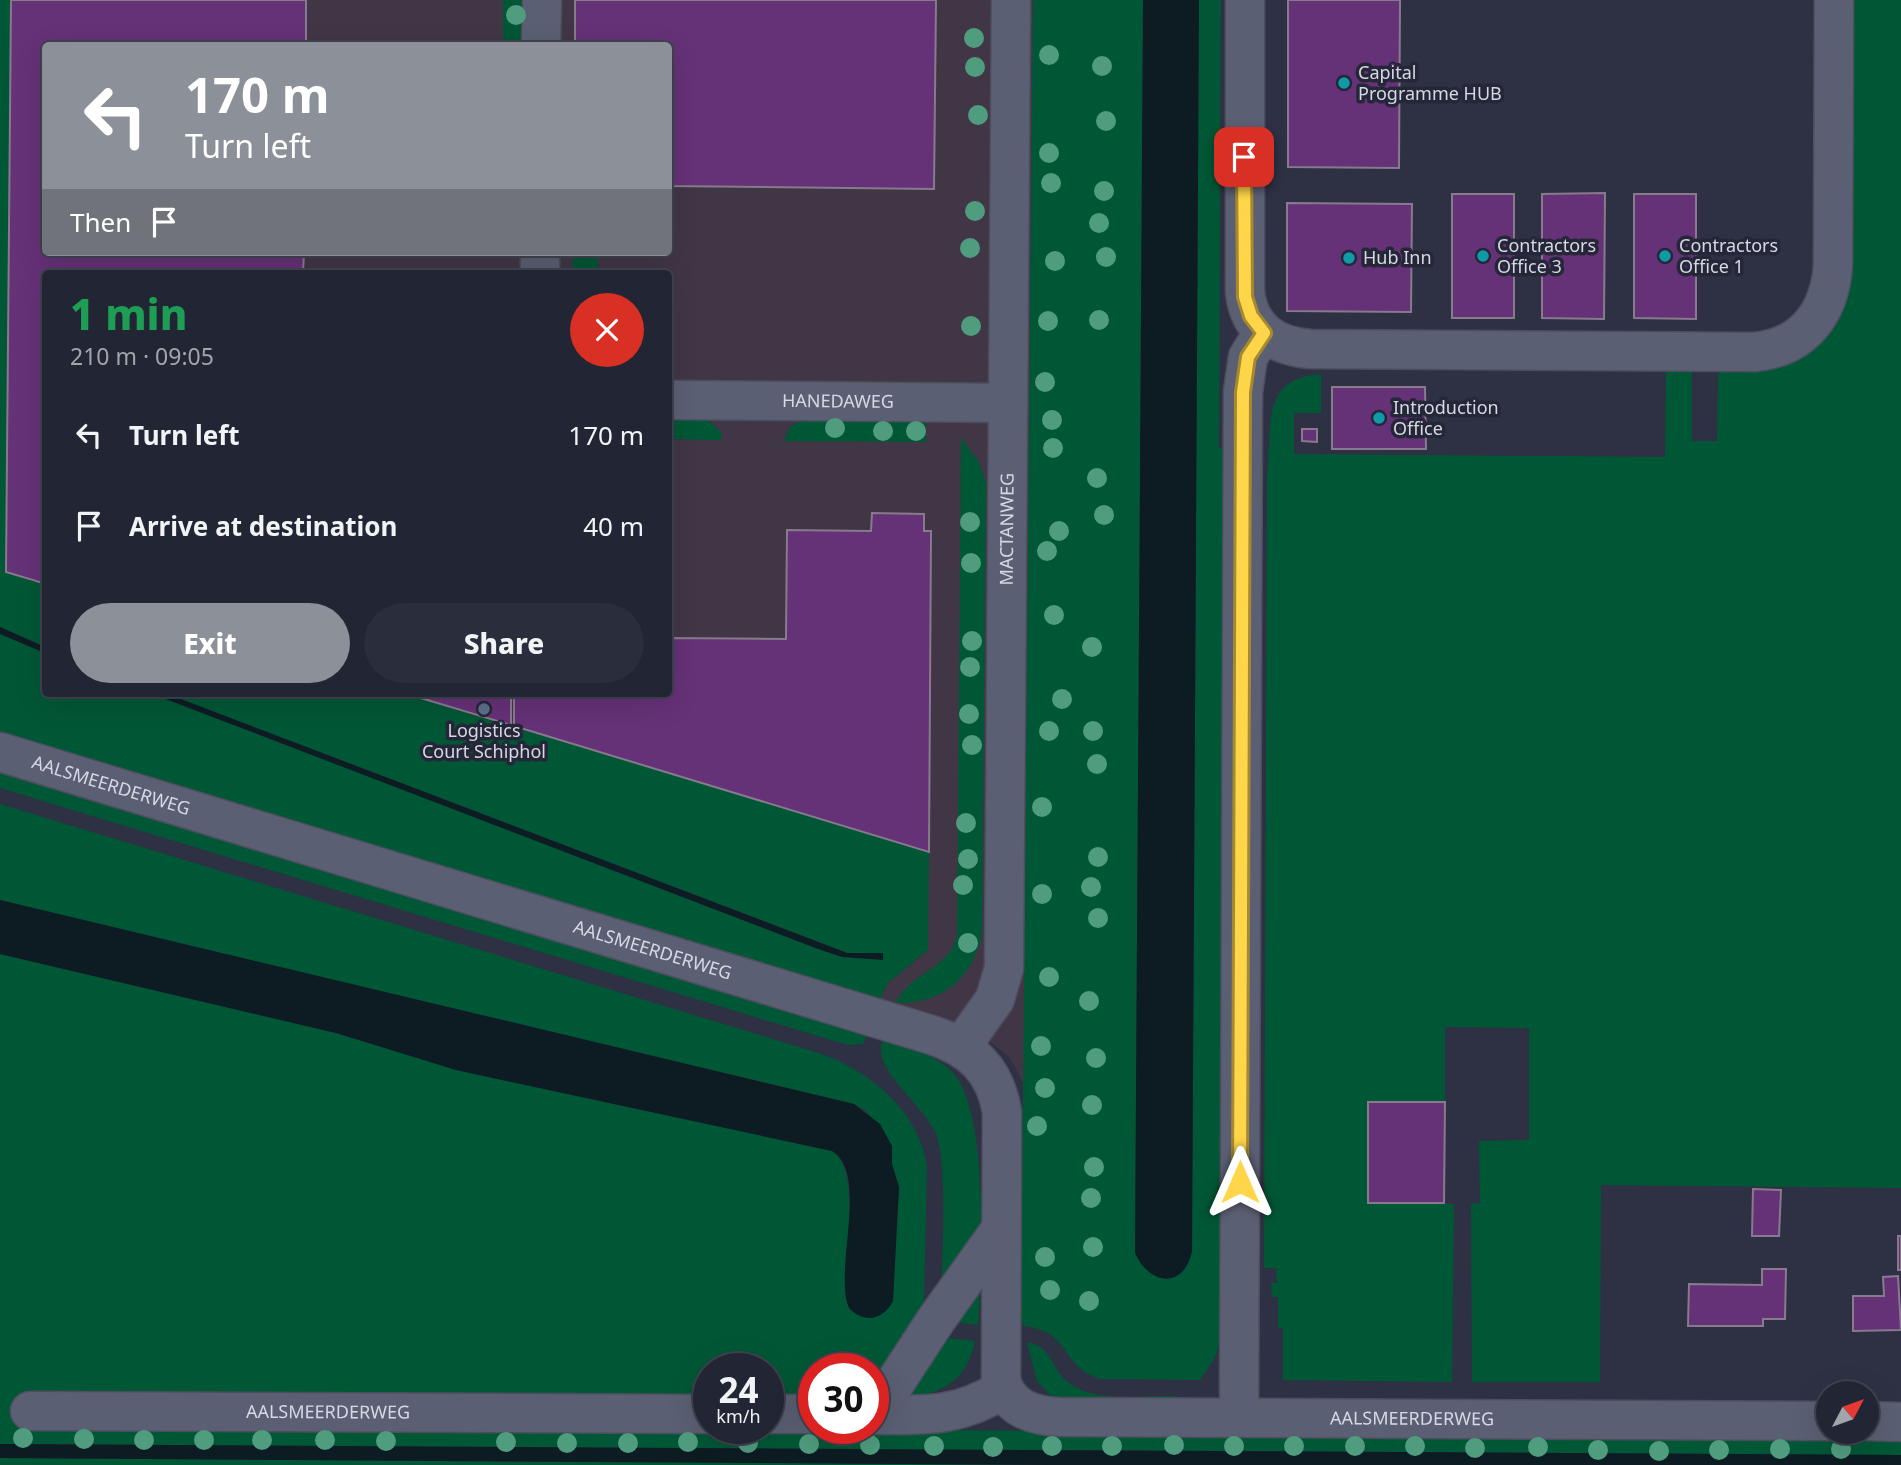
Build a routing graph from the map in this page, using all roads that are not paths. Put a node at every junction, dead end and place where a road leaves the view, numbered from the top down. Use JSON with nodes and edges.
{"nodes":[{"id":1,"x":542,"y":0,"type":"edge"},
{"id":2,"x":1011,"y":0,"type":"edge"},
{"id":3,"x":1245,"y":0,"type":"edge"},
{"id":4,"x":1834,"y":0,"type":"edge"},
{"id":5,"x":541,"y":42,"type":"edge"},
{"id":6,"x":1264,"y":333,"type":"junction"},
{"id":7,"x":672,"y":400,"type":"edge"},
{"id":8,"x":1008,"y":403,"type":"junction"},
{"id":9,"x":0,"y":752,"type":"edge"},
{"id":10,"x":961,"y":1047,"type":"junction"},
{"id":11,"x":1001,"y":1228,"type":"junction"},
{"id":12,"x":1003,"y":1389,"type":"junction"},
{"id":13,"x":889,"y":1393,"type":"edge"},
{"id":14,"x":30,"y":1411,"type":"dead end"},
{"id":15,"x":693,"y":1413,"type":"edge"},
{"id":16,"x":889,"y":1415,"type":"edge"},
{"id":17,"x":1239,"y":1417,"type":"junction"},
{"id":18,"x":1816,"y":1421,"type":"edge"},
{"id":19,"x":1880,"y":1421,"type":"edge"},
{"id":20,"x":1901,"y":1422,"type":"edge"}],
"edges":[{"from":1,"to":5,"type":"street"},
{"from":2,"to":8,"type":"street","name":"MACTANWEG"},
{"from":3,"to":6,"type":"street"},
{"from":4,"to":6,"type":"street"},
{"from":6,"to":17,"type":"street"},
{"from":7,"to":8,"type":"street","name":"HANEDAWEG"},
{"from":8,"to":10,"type":"street","name":"MACTANWEG"},
{"from":9,"to":10,"type":"street","name":"AALSMEERDERWEG"},
{"from":10,"to":11,"type":"street","name":"AALSMEERDERWEG"},
{"from":11,"to":12,"type":"street","name":"AALSMEERDERWEG"},
{"from":11,"to":13,"type":"street"},
{"from":12,"to":16,"type":"street"},
{"from":12,"to":17,"type":"street","name":"AALSMEERDERWEG"},
{"from":14,"to":15,"type":"street","name":"AALSMEERDERWEG"},
{"from":17,"to":18,"type":"street","name":"AALSMEERDERWEG"},
{"from":19,"to":20,"type":"street"}]}
